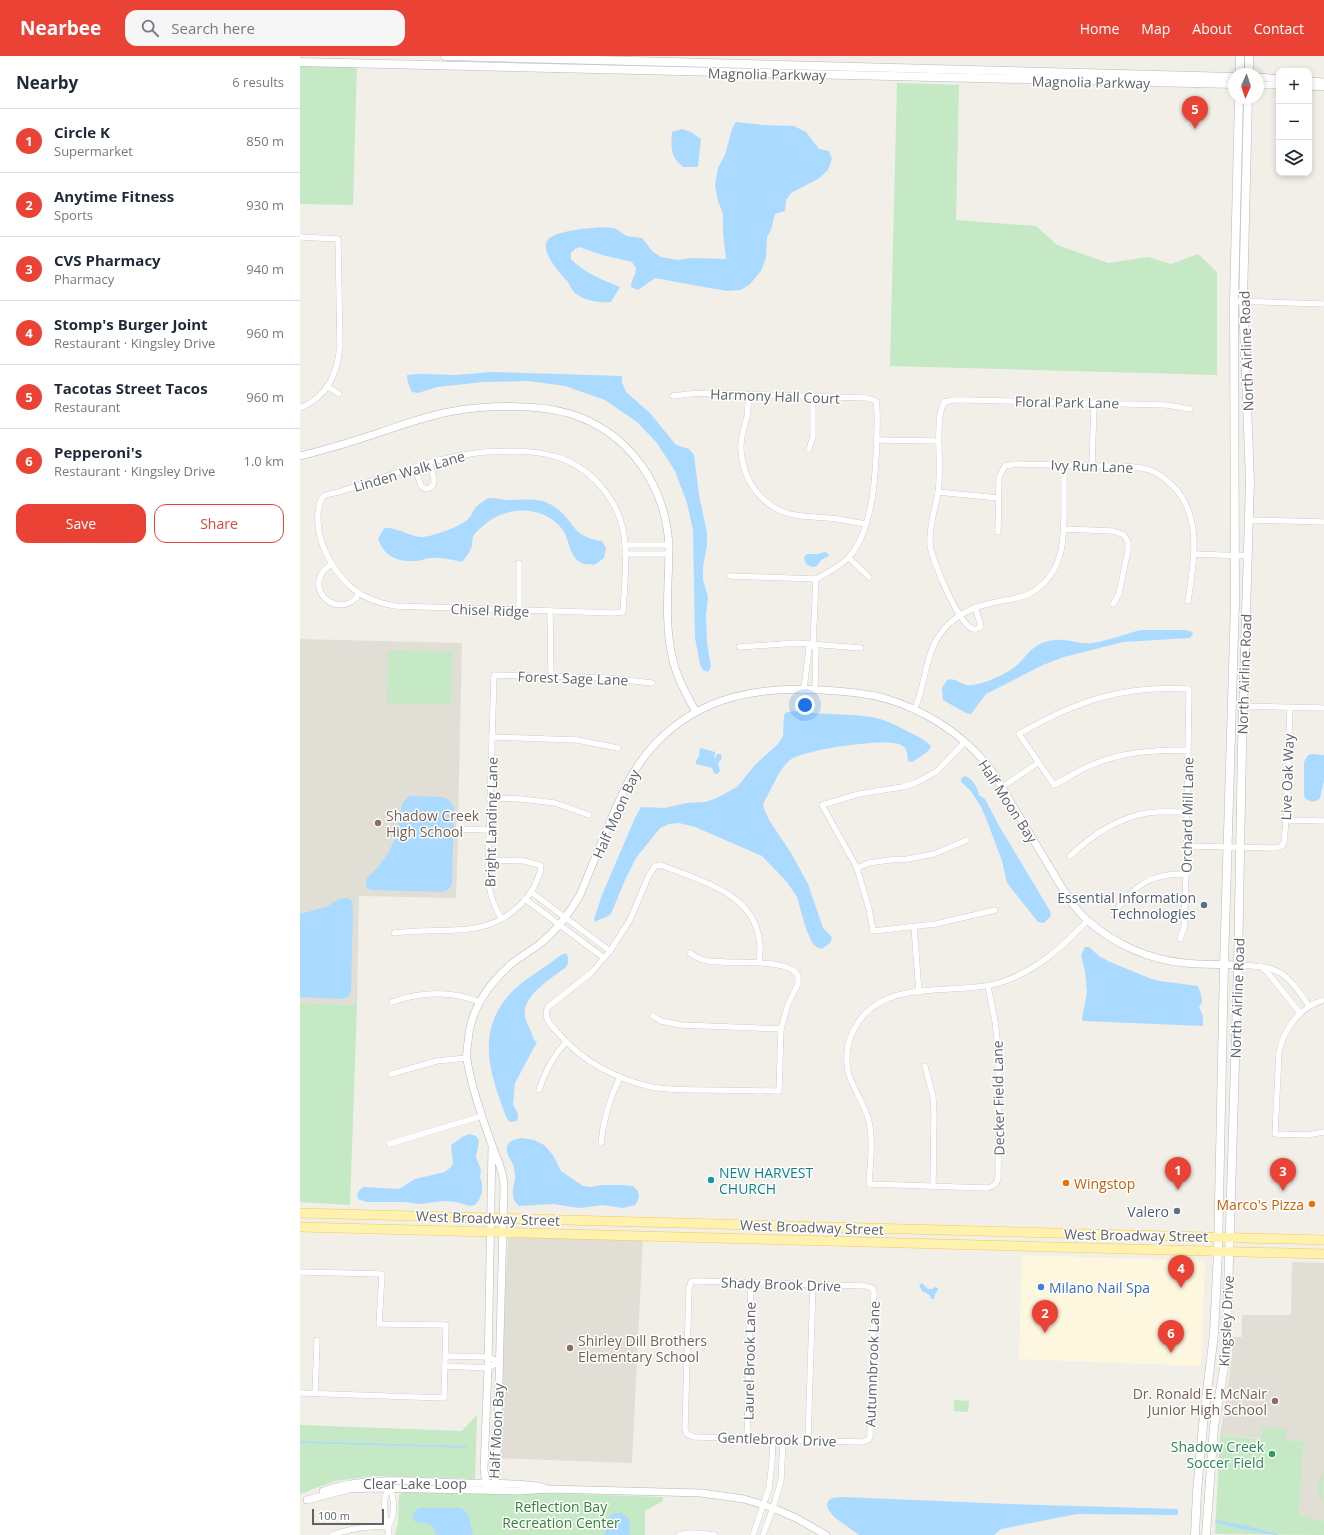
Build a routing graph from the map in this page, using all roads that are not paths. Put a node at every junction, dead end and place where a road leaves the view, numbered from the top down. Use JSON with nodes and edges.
{"nodes":[{"id":1,"x":445,"y":56,"type":"edge"},
{"id":2,"x":1240,"y":56,"type":"edge"},
{"id":3,"x":1249,"y":56,"type":"edge"},
{"id":4,"x":539,"y":58,"type":"junction"},
{"id":5,"x":300,"y":62,"type":"edge"},
{"id":6,"x":485,"y":66,"type":"junction"},
{"id":7,"x":1240,"y":68,"type":"edge"},
{"id":8,"x":1249,"y":68,"type":"edge"},
{"id":9,"x":958,"y":74,"type":"junction"},
{"id":10,"x":1228,"y":77,"type":"edge"},
{"id":11,"x":1264,"y":78,"type":"edge"},
{"id":12,"x":1276,"y":79,"type":"edge"},
{"id":13,"x":1312,"y":81,"type":"edge"},
{"id":14,"x":1324,"y":82,"type":"edge"},
{"id":15,"x":1228,"y":84,"type":"edge"},
{"id":16,"x":1264,"y":85,"type":"edge"},
{"id":17,"x":1276,"y":86,"type":"edge"},
{"id":18,"x":1312,"y":86,"type":"edge"},
{"id":19,"x":1324,"y":87,"type":"edge"},
{"id":20,"x":1239,"y":104,"type":"edge"},
{"id":21,"x":1248,"y":104,"type":"edge"},
{"id":22,"x":300,"y":237,"type":"edge"},
{"id":23,"x":1234,"y":301,"type":"junction"},
{"id":24,"x":1243,"y":301,"type":"junction"},
{"id":25,"x":1324,"y":304,"type":"edge"},
{"id":26,"x":328,"y":387,"type":"junction"},
{"id":27,"x":340,"y":394,"type":"dead end"},
{"id":28,"x":749,"y":395,"type":"junction"},
{"id":29,"x":673,"y":396,"type":"dead end"},
{"id":30,"x":813,"y":396,"type":"junction"},
{"id":31,"x":1094,"y":403,"type":"junction"},
{"id":32,"x":300,"y":408,"type":"edge"},
{"id":33,"x":1190,"y":409,"type":"dead end"},
{"id":34,"x":1235,"y":411,"type":"junction"},
{"id":35,"x":1248,"y":411,"type":"junction"},
{"id":36,"x":877,"y":440,"type":"junction"},
{"id":37,"x":938,"y":441,"type":"junction"},
{"id":38,"x":808,"y":449,"type":"dead end"},
{"id":39,"x":300,"y":456,"type":"edge"},
{"id":40,"x":429,"y":463,"type":"junction"},
{"id":41,"x":1064,"y":465,"type":"junction"},
{"id":42,"x":1092,"y":466,"type":"junction"},
{"id":43,"x":415,"y":468,"type":"junction"},
{"id":44,"x":938,"y":492,"type":"junction"},
{"id":45,"x":998,"y":498,"type":"junction"},
{"id":46,"x":320,"y":502,"type":"joint"},
{"id":47,"x":1249,"y":520,"type":"junction"},
{"id":48,"x":1324,"y":522,"type":"edge"},
{"id":49,"x":865,"y":524,"type":"junction"},
{"id":50,"x":1064,"y":529,"type":"junction"},
{"id":51,"x":998,"y":532,"type":"dead end"},
{"id":52,"x":625,"y":545,"type":"junction"},
{"id":53,"x":670,"y":545,"type":"junction"},
{"id":54,"x":625,"y":554,"type":"junction"},
{"id":55,"x":669,"y":554,"type":"junction"},
{"id":56,"x":1193,"y":554,"type":"junction"},
{"id":57,"x":1235,"y":556,"type":"junction"},
{"id":58,"x":1248,"y":556,"type":"junction"},
{"id":59,"x":849,"y":558,"type":"junction"},
{"id":60,"x":519,"y":563,"type":"dead end"},
{"id":61,"x":332,"y":564,"type":"junction"},
{"id":62,"x":730,"y":576,"type":"dead end"},
{"id":63,"x":869,"y":577,"type":"dead end"},
{"id":64,"x":816,"y":580,"type":"junction"},
{"id":65,"x":360,"y":593,"type":"junction"},
{"id":66,"x":1188,"y":601,"type":"dead end"},
{"id":67,"x":1113,"y":604,"type":"dead end"},
{"id":68,"x":975,"y":607,"type":"junction"},
{"id":69,"x":519,"y":611,"type":"junction"},
{"id":70,"x":550,"y":611,"type":"junction"},
{"id":71,"x":623,"y":612,"type":"joint"},
{"id":72,"x":960,"y":615,"type":"junction"},
{"id":73,"x":813,"y":644,"type":"junction"},
{"id":74,"x":739,"y":647,"type":"dead end"},
{"id":75,"x":861,"y":648,"type":"dead end"},
{"id":76,"x":494,"y":676,"type":"joint"},
{"id":77,"x":551,"y":676,"type":"junction"},
{"id":78,"x":652,"y":683,"type":"dead end"},
{"id":79,"x":804,"y":689,"type":"junction"},
{"id":80,"x":814,"y":689,"type":"junction"},
{"id":81,"x":1244,"y":706,"type":"junction"},
{"id":82,"x":1290,"y":708,"type":"junction"},
{"id":83,"x":1324,"y":708,"type":"edge"},
{"id":84,"x":914,"y":710,"type":"junction"},
{"id":85,"x":696,"y":712,"type":"junction"},
{"id":86,"x":492,"y":737,"type":"junction"},
{"id":87,"x":965,"y":742,"type":"junction"},
{"id":88,"x":618,"y":748,"type":"dead end"},
{"id":89,"x":1188,"y":750,"type":"junction"},
{"id":90,"x":1038,"y":763,"type":"junction"},
{"id":91,"x":1002,"y":786,"type":"junction"},
{"id":92,"x":489,"y":798,"type":"junction"},
{"id":93,"x":1188,"y":812,"type":"junction"},
{"id":94,"x":589,"y":815,"type":"dead end"},
{"id":95,"x":1286,"y":820,"type":"junction"},
{"id":96,"x":1324,"y":821,"type":"edge"},
{"id":97,"x":457,"y":829,"type":"dead end"},
{"id":98,"x":488,"y":830,"type":"junction"},
{"id":99,"x":967,"y":840,"type":"dead end"},
{"id":100,"x":1187,"y":846,"type":"junction"},
{"id":101,"x":1227,"y":847,"type":"junction"},
{"id":102,"x":1240,"y":847,"type":"junction"},
{"id":103,"x":1070,"y":856,"type":"dead end"},
{"id":104,"x":488,"y":860,"type":"junction"},
{"id":105,"x":857,"y":868,"type":"junction"},
{"id":106,"x":1186,"y":874,"type":"junction"},
{"id":107,"x":531,"y":892,"type":"junction"},
{"id":108,"x":525,"y":899,"type":"junction"},
{"id":109,"x":995,"y":910,"type":"dead end"},
{"id":110,"x":1113,"y":915,"type":"dead end"},
{"id":111,"x":565,"y":917,"type":"junction"},
{"id":112,"x":501,"y":918,"type":"junction"},
{"id":113,"x":1087,"y":921,"type":"junction"},
{"id":114,"x":559,"y":924,"type":"junction"},
{"id":115,"x":914,"y":927,"type":"junction"},
{"id":116,"x":394,"y":933,"type":"dead end"},
{"id":117,"x":1180,"y":939,"type":"dead end"},
{"id":118,"x":610,"y":951,"type":"junction"},
{"id":119,"x":690,"y":953,"type":"dead end"},
{"id":120,"x":604,"y":958,"type":"junction"},
{"id":121,"x":759,"y":963,"type":"junction"},
{"id":122,"x":1224,"y":964,"type":"junction"},
{"id":123,"x":1238,"y":965,"type":"junction"},
{"id":124,"x":1259,"y":966,"type":"junction"},
{"id":125,"x":988,"y":986,"type":"junction"},
{"id":126,"x":920,"y":992,"type":"junction"},
{"id":127,"x":1324,"y":1000,"type":"edge"},
{"id":128,"x":392,"y":1002,"type":"dead end"},
{"id":129,"x":479,"y":1002,"type":"junction"},
{"id":130,"x":1309,"y":1006,"type":"junction"},
{"id":131,"x":1300,"y":1013,"type":"junction"},
{"id":132,"x":653,"y":1016,"type":"dead end"},
{"id":133,"x":780,"y":1029,"type":"junction"},
{"id":134,"x":566,"y":1042,"type":"junction"},
{"id":135,"x":466,"y":1058,"type":"junction"},
{"id":136,"x":925,"y":1066,"type":"dead end"},
{"id":137,"x":391,"y":1074,"type":"dead end"},
{"id":138,"x":1221,"y":1076,"type":"junction"},
{"id":139,"x":1234,"y":1076,"type":"junction"},
{"id":140,"x":620,"y":1077,"type":"junction"},
{"id":141,"x":539,"y":1090,"type":"dead end"},
{"id":142,"x":482,"y":1116,"type":"junction"},
{"id":143,"x":1324,"y":1132,"type":"edge"},
{"id":144,"x":601,"y":1143,"type":"dead end"},
{"id":145,"x":389,"y":1144,"type":"dead end"},
{"id":146,"x":492,"y":1146,"type":"junction"},
{"id":147,"x":933,"y":1187,"type":"junction"},
{"id":148,"x":300,"y":1213,"type":"edge"},
{"id":149,"x":388,"y":1215,"type":"junction"},
{"id":150,"x":492,"y":1218,"type":"junction"},
{"id":151,"x":503,"y":1218,"type":"junction"},
{"id":152,"x":300,"y":1227,"type":"edge"},
{"id":153,"x":425,"y":1230,"type":"junction"},
{"id":154,"x":491,"y":1232,"type":"junction"},
{"id":155,"x":503,"y":1233,"type":"junction"},
{"id":156,"x":1218,"y":1237,"type":"junction"},
{"id":157,"x":1230,"y":1238,"type":"junction"},
{"id":158,"x":1322,"y":1240,"type":"edge"},
{"id":159,"x":1218,"y":1251,"type":"junction"},
{"id":160,"x":1229,"y":1251,"type":"junction"},
{"id":161,"x":1282,"y":1253,"type":"junction"},
{"id":162,"x":1324,"y":1254,"type":"edge"},
{"id":163,"x":300,"y":1272,"type":"edge"},
{"id":164,"x":490,"y":1283,"type":"junction"},
{"id":165,"x":751,"y":1283,"type":"junction"},
{"id":166,"x":502,"y":1284,"type":"junction"},
{"id":167,"x":813,"y":1284,"type":"junction"},
{"id":168,"x":872,"y":1288,"type":"joint"},
{"id":169,"x":317,"y":1340,"type":"dead end"},
{"id":170,"x":446,"y":1356,"type":"junction"},
{"id":171,"x":488,"y":1357,"type":"junction"},
{"id":172,"x":499,"y":1362,"type":"junction"},
{"id":173,"x":445,"y":1366,"type":"junction"},
{"id":174,"x":488,"y":1368,"type":"junction"},
{"id":175,"x":300,"y":1392,"type":"edge"},
{"id":176,"x":314,"y":1393,"type":"junction"},
{"id":177,"x":1203,"y":1425,"type":"junction"},
{"id":178,"x":1214,"y":1426,"type":"junction"},
{"id":179,"x":686,"y":1434,"type":"joint"},
{"id":180,"x":747,"y":1438,"type":"junction"},
{"id":181,"x":773,"y":1439,"type":"junction"},
{"id":182,"x":783,"y":1440,"type":"junction"},
{"id":183,"x":808,"y":1440,"type":"junction"},
{"id":184,"x":868,"y":1440,"type":"joint"},
{"id":185,"x":389,"y":1484,"type":"junction"},
{"id":186,"x":495,"y":1484,"type":"junction"},
{"id":187,"x":487,"y":1487,"type":"junction"},
{"id":188,"x":550,"y":1489,"type":"junction"},
{"id":189,"x":300,"y":1504,"type":"edge"},
{"id":190,"x":764,"y":1505,"type":"junction"},
{"id":191,"x":773,"y":1508,"type":"junction"},
{"id":192,"x":388,"y":1526,"type":"junction"},
{"id":193,"x":332,"y":1535,"type":"edge"},
{"id":194,"x":389,"y":1535,"type":"edge"},
{"id":195,"x":679,"y":1535,"type":"edge"},
{"id":196,"x":715,"y":1535,"type":"edge"},
{"id":197,"x":753,"y":1535,"type":"edge"},
{"id":198,"x":763,"y":1535,"type":"edge"},
{"id":199,"x":826,"y":1535,"type":"edge"},
{"id":200,"x":1195,"y":1535,"type":"edge"},
{"id":201,"x":1206,"y":1535,"type":"edge"}],
"edges":[{"from":1,"to":4,"type":"main road","name":"Magnolia Parkway"},
{"from":2,"to":7,"type":"main road"},
{"from":3,"to":8,"type":"main road"},
{"from":4,"to":6,"type":"main road"},
{"from":4,"to":9,"type":"main road","name":"Magnolia Parkway"},
{"from":5,"to":6,"type":"main road","name":"Magnolia Parkway"},
{"from":6,"to":9,"type":"main road","name":"Magnolia Parkway"},
{"from":9,"to":10,"type":"main road","name":"Magnolia Parkway"},
{"from":9,"to":15,"type":"main road","name":"Magnolia Parkway"},
{"from":11,"to":12,"type":"street"},
{"from":13,"to":14,"type":"street"},
{"from":16,"to":17,"type":"street"},
{"from":18,"to":19,"type":"street"},
{"from":20,"to":23,"type":"main road","name":"North Airline Road"},
{"from":21,"to":24,"type":"main road","name":"North Airline Road"},
{"from":22,"to":26,"type":"street"},
{"from":23,"to":24,"type":"street"},
{"from":23,"to":34,"type":"main road","name":"North Airline Road"},
{"from":24,"to":25,"type":"street"},
{"from":24,"to":35,"type":"main road","name":"North Airline Road"},
{"from":26,"to":27,"type":"street"},
{"from":26,"to":32,"type":"street"},
{"from":28,"to":29,"type":"street","name":"Harmony Hall Court"},
{"from":28,"to":30,"type":"street","name":"Harmony Hall Court"},
{"from":28,"to":49,"type":"street"},
{"from":30,"to":36,"type":"street","name":"Harmony Hall Court"},
{"from":30,"to":38,"type":"street"},
{"from":31,"to":33,"type":"street","name":"Floral Park Lane"},
{"from":31,"to":37,"type":"street","name":"Floral Park Lane"},
{"from":31,"to":42,"type":"street"},
{"from":34,"to":35,"type":"main road"},
{"from":34,"to":57,"type":"main road","name":"North Airline Road"},
{"from":35,"to":47,"type":"main road","name":"North Airline Road"},
{"from":36,"to":37,"type":"street"},
{"from":36,"to":49,"type":"street"},
{"from":37,"to":44,"type":"street"},
{"from":39,"to":53,"type":"street"},
{"from":40,"to":43,"type":"street","name":"Linden Walk Lane"},
{"from":40,"to":43,"type":"street"},
{"from":40,"to":52,"type":"street","name":"Linden Walk Lane"},
{"from":41,"to":42,"type":"street","name":"Ivy Run Lane"},
{"from":41,"to":45,"type":"street","name":"Ivy Run Lane"},
{"from":41,"to":50,"type":"street"},
{"from":42,"to":56,"type":"street","name":"Ivy Run Lane"},
{"from":43,"to":46,"type":"street","name":"Linden Walk Lane"},
{"from":44,"to":45,"type":"street"},
{"from":44,"to":72,"type":"street"},
{"from":45,"to":51,"type":"street"},
{"from":46,"to":61,"type":"street","name":"Chisel Ridge"},
{"from":47,"to":48,"type":"street"},
{"from":47,"to":58,"type":"main road","name":"North Airline Road"},
{"from":49,"to":59,"type":"street"},
{"from":50,"to":67,"type":"street"},
{"from":50,"to":68,"type":"street"},
{"from":52,"to":53,"type":"street"},
{"from":52,"to":54,"type":"street","name":"Linden Walk Lane"},
{"from":53,"to":55,"type":"street"},
{"from":54,"to":55,"type":"street"},
{"from":54,"to":71,"type":"street","name":"Linden Walk Lane"},
{"from":55,"to":85,"type":"street"},
{"from":56,"to":57,"type":"street"},
{"from":56,"to":66,"type":"street","name":"Ivy Run Lane"},
{"from":57,"to":58,"type":"street"},
{"from":57,"to":101,"type":"main road","name":"North Airline Road"},
{"from":58,"to":81,"type":"main road","name":"North Airline Road"},
{"from":59,"to":63,"type":"street"},
{"from":59,"to":64,"type":"street"},
{"from":60,"to":69,"type":"street"},
{"from":61,"to":65,"type":"street","name":"Chisel Ridge"},
{"from":61,"to":65,"type":"street"},
{"from":62,"to":64,"type":"street"},
{"from":64,"to":73,"type":"street"},
{"from":65,"to":69,"type":"street","name":"Chisel Ridge"},
{"from":68,"to":72,"type":"street"},
{"from":68,"to":72,"type":"street"},
{"from":69,"to":70,"type":"street","name":"Chisel Ridge"},
{"from":70,"to":71,"type":"street","name":"Chisel Ridge"},
{"from":70,"to":77,"type":"street"},
{"from":72,"to":84,"type":"street"},
{"from":73,"to":74,"type":"street"},
{"from":73,"to":75,"type":"street"},
{"from":73,"to":79,"type":"street"},
{"from":73,"to":80,"type":"street"},
{"from":76,"to":77,"type":"street","name":"Forest Sage Lane"},
{"from":76,"to":86,"type":"street","name":"Bright Landing Lane"},
{"from":77,"to":78,"type":"street","name":"Forest Sage Lane"},
{"from":79,"to":80,"type":"street","name":"Half Moon Bay"},
{"from":79,"to":85,"type":"street","name":"Half Moon Bay"},
{"from":80,"to":84,"type":"street","name":"Half Moon Bay"},
{"from":81,"to":82,"type":"street"},
{"from":81,"to":102,"type":"main road","name":"North Airline Road"},
{"from":82,"to":83,"type":"street"},
{"from":82,"to":95,"type":"street","name":"Live Oak Way"},
{"from":84,"to":87,"type":"street","name":"Half Moon Bay"},
{"from":85,"to":111,"type":"street","name":"Half Moon Bay"},
{"from":86,"to":88,"type":"street"},
{"from":86,"to":92,"type":"street","name":"Bright Landing Lane"},
{"from":87,"to":91,"type":"street","name":"Half Moon Bay"},
{"from":87,"to":105,"type":"street"},
{"from":89,"to":90,"type":"street"},
{"from":89,"to":90,"type":"street","name":"Orchard Mill Lane"},
{"from":89,"to":93,"type":"street","name":"Orchard Mill Lane"},
{"from":90,"to":91,"type":"street"},
{"from":91,"to":113,"type":"street","name":"Half Moon Bay"},
{"from":92,"to":94,"type":"street"},
{"from":92,"to":98,"type":"street","name":"Bright Landing Lane"},
{"from":93,"to":100,"type":"street","name":"Orchard Mill Lane"},
{"from":93,"to":103,"type":"street"},
{"from":95,"to":96,"type":"street"},
{"from":95,"to":102,"type":"street","name":"Live Oak Way"},
{"from":97,"to":98,"type":"street"},
{"from":98,"to":104,"type":"street","name":"Bright Landing Lane"},
{"from":99,"to":105,"type":"street"},
{"from":100,"to":101,"type":"street"},
{"from":100,"to":106,"type":"street","name":"Orchard Mill Lane"},
{"from":101,"to":102,"type":"street"},
{"from":101,"to":122,"type":"main road","name":"North Airline Road"},
{"from":102,"to":123,"type":"main road","name":"North Airline Road"},
{"from":104,"to":107,"type":"street"},
{"from":104,"to":112,"type":"street","name":"Bright Landing Lane"},
{"from":105,"to":115,"type":"street"},
{"from":106,"to":110,"type":"street"},
{"from":106,"to":117,"type":"street","name":"Orchard Mill Lane"},
{"from":107,"to":108,"type":"street"},
{"from":107,"to":111,"type":"street"},
{"from":108,"to":112,"type":"street"},
{"from":108,"to":114,"type":"street"},
{"from":109,"to":115,"type":"street"},
{"from":111,"to":114,"type":"street","name":"Half Moon Bay"},
{"from":111,"to":118,"type":"street"},
{"from":112,"to":116,"type":"street"},
{"from":113,"to":122,"type":"street","name":"Half Moon Bay"},
{"from":113,"to":125,"type":"street"},
{"from":114,"to":120,"type":"street"},
{"from":114,"to":129,"type":"street","name":"Half Moon Bay"},
{"from":115,"to":126,"type":"street"},
{"from":118,"to":120,"type":"street"},
{"from":118,"to":121,"type":"street"},
{"from":119,"to":121,"type":"street"},
{"from":120,"to":134,"type":"street"},
{"from":121,"to":133,"type":"street"},
{"from":122,"to":123,"type":"street","name":"Half Moon Bay"},
{"from":122,"to":138,"type":"main road","name":"North Airline Road"},
{"from":123,"to":124,"type":"street","name":"Half Moon Bay"},
{"from":123,"to":139,"type":"main road","name":"North Airline Road"},
{"from":124,"to":130,"type":"street","name":"Half Moon Bay"},
{"from":124,"to":131,"type":"street"},
{"from":125,"to":126,"type":"street"},
{"from":125,"to":147,"type":"street","name":"Decker Field Lane"},
{"from":126,"to":147,"type":"street"},
{"from":127,"to":130,"type":"street"},
{"from":128,"to":129,"type":"street"},
{"from":129,"to":135,"type":"street","name":"Half Moon Bay"},
{"from":130,"to":131,"type":"street"},
{"from":131,"to":143,"type":"street"},
{"from":132,"to":133,"type":"street"},
{"from":133,"to":140,"type":"street"},
{"from":134,"to":140,"type":"street"},
{"from":134,"to":141,"type":"street"},
{"from":135,"to":137,"type":"street"},
{"from":135,"to":142,"type":"street","name":"Half Moon Bay"},
{"from":136,"to":147,"type":"street"},
{"from":138,"to":139,"type":"main road"},
{"from":138,"to":156,"type":"main road","name":"North Airline Road"},
{"from":139,"to":157,"type":"main road","name":"North Airline Road"},
{"from":140,"to":144,"type":"street"},
{"from":142,"to":145,"type":"street"},
{"from":142,"to":146,"type":"street","name":"Half Moon Bay"},
{"from":146,"to":150,"type":"street","name":"Half Moon Bay"},
{"from":146,"to":151,"type":"street","name":"Half Moon Bay"},
{"from":148,"to":149,"type":"main road","name":"West Broadway Street"},
{"from":149,"to":150,"type":"main road","name":"West Broadway Street"},
{"from":149,"to":153,"type":"main road"},
{"from":150,"to":151,"type":"main road","name":"West Broadway Street"},
{"from":150,"to":154,"type":"street","name":"Half Moon Bay"},
{"from":151,"to":155,"type":"street","name":"Half Moon Bay"},
{"from":151,"to":156,"type":"main road","name":"West Broadway Street"},
{"from":152,"to":153,"type":"main road","name":"West Broadway Street"},
{"from":153,"to":154,"type":"main road","name":"West Broadway Street"},
{"from":154,"to":155,"type":"main road","name":"West Broadway Street"},
{"from":154,"to":164,"type":"street","name":"Half Moon Bay"},
{"from":155,"to":159,"type":"main road","name":"West Broadway Street"},
{"from":155,"to":166,"type":"street","name":"Half Moon Bay"},
{"from":156,"to":157,"type":"main road","name":"West Broadway Street"},
{"from":156,"to":159,"type":"main road","name":"North Airline Road"},
{"from":157,"to":158,"type":"main road","name":"West Broadway Street"},
{"from":157,"to":160,"type":"main road","name":"North Airline Road"},
{"from":158,"to":161,"type":"main road"},
{"from":159,"to":160,"type":"main road","name":"West Broadway Street"},
{"from":159,"to":177,"type":"main road","name":"Kingsley Drive"},
{"from":160,"to":161,"type":"main road","name":"West Broadway Street"},
{"from":160,"to":178,"type":"main road","name":"Kingsley Drive"},
{"from":161,"to":162,"type":"main road","name":"West Broadway Street"},
{"from":163,"to":170,"type":"street"},
{"from":164,"to":166,"type":"street"},
{"from":164,"to":171,"type":"street","name":"Half Moon Bay"},
{"from":165,"to":167,"type":"street","name":"Shady Brook Drive"},
{"from":165,"to":179,"type":"street","name":"Shady Brook Drive"},
{"from":165,"to":180,"type":"street","name":"Laurel Brook Lane"},
{"from":166,"to":172,"type":"street","name":"Half Moon Bay"},
{"from":167,"to":168,"type":"street","name":"Shady Brook Drive"},
{"from":167,"to":183,"type":"street"},
{"from":168,"to":184,"type":"street","name":"Autumnbrook Lane"},
{"from":169,"to":176,"type":"street"},
{"from":170,"to":171,"type":"street"},
{"from":170,"to":173,"type":"street"},
{"from":171,"to":172,"type":"street"},
{"from":171,"to":174,"type":"street","name":"Half Moon Bay"},
{"from":172,"to":174,"type":"street"},
{"from":172,"to":186,"type":"street","name":"Half Moon Bay"},
{"from":173,"to":174,"type":"street"},
{"from":173,"to":176,"type":"street"},
{"from":174,"to":187,"type":"street","name":"Half Moon Bay"},
{"from":175,"to":176,"type":"street"},
{"from":177,"to":178,"type":"main road"},
{"from":177,"to":200,"type":"main road","name":"Kingsley Drive"},
{"from":178,"to":201,"type":"main road","name":"Kingsley Drive"},
{"from":179,"to":180,"type":"street","name":"Gentlebrook Drive"},
{"from":180,"to":181,"type":"street","name":"Gentlebrook Drive"},
{"from":181,"to":182,"type":"street","name":"Gentlebrook Drive"},
{"from":181,"to":190,"type":"street"},
{"from":182,"to":183,"type":"street","name":"Gentlebrook Drive"},
{"from":182,"to":191,"type":"street"},
{"from":183,"to":184,"type":"street","name":"Gentlebrook Drive"},
{"from":185,"to":187,"type":"street","name":"Clear Lake Loop"},
{"from":185,"to":189,"type":"street","name":"Clear Lake Loop"},
{"from":185,"to":192,"type":"street"},
{"from":186,"to":187,"type":"street","name":"Clear Lake Loop"},
{"from":186,"to":188,"type":"street","name":"Clear Lake Loop"},
{"from":187,"to":188,"type":"street","name":"Clear Lake Loop"},
{"from":188,"to":190,"type":"street","name":"Clear Lake Loop"},
{"from":190,"to":191,"type":"street","name":"Clear Lake Loop"},
{"from":190,"to":197,"type":"street"},
{"from":191,"to":198,"type":"street"},
{"from":191,"to":199,"type":"street","name":"Clear Lake Loop"},
{"from":192,"to":193,"type":"street"},
{"from":192,"to":194,"type":"street"},
{"from":195,"to":196,"type":"street"}]}
